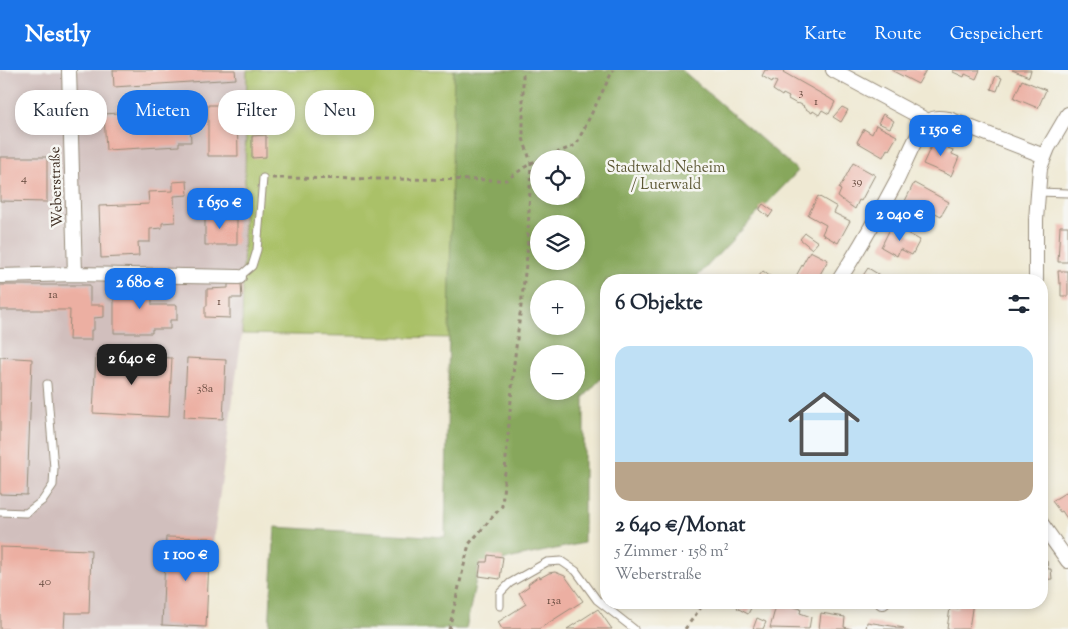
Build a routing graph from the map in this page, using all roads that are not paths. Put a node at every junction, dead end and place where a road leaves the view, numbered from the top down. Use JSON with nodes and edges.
{"nodes":[{"id":1,"x":70,"y":70,"type":"edge"},
{"id":2,"x":834,"y":70,"type":"edge"},
{"id":3,"x":1068,"y":114,"type":"edge"},
{"id":4,"x":928,"y":122,"type":"junction"},
{"id":5,"x":1044,"y":156,"type":"junction"},
{"id":6,"x":263,"y":178,"type":"road end"},
{"id":7,"x":1037,"y":192,"type":"junction"},
{"id":8,"x":1068,"y":193,"type":"edge"},
{"id":9,"x":76,"y":274,"type":"junction"},
{"id":10,"x":843,"y":274,"type":"edge"},
{"id":11,"x":1036,"y":274,"type":"edge"},
{"id":12,"x":0,"y":276,"type":"edge"},
{"id":13,"x":239,"y":277,"type":"joint"},
{"id":14,"x":47,"y":384,"type":"dead end"},
{"id":15,"x":0,"y":512,"type":"edge"},
{"id":16,"x":1048,"y":533,"type":"edge"},
{"id":17,"x":1068,"y":561,"type":"edge"},
{"id":18,"x":600,"y":602,"type":"edge"},
{"id":19,"x":500,"y":606,"type":"dead end"},
{"id":20,"x":608,"y":609,"type":"edge"},
{"id":21,"x":634,"y":629,"type":"edge"}],
"edges":[{"from":1,"to":9,"type":"street","name":"Weberstraße"},
{"from":2,"to":4,"type":"street"},
{"from":3,"to":5,"type":"street"},
{"from":4,"to":5,"type":"street"},
{"from":4,"to":10,"type":"street"},
{"from":5,"to":7,"type":"street"},
{"from":6,"to":13,"type":"lane"},
{"from":7,"to":8,"type":"lane"},
{"from":7,"to":11,"type":"street"},
{"from":9,"to":12,"type":"street"},
{"from":9,"to":13,"type":"street"},
{"from":14,"to":15,"type":"lane"},
{"from":16,"to":17,"type":"street"},
{"from":18,"to":19,"type":"lane"},
{"from":20,"to":21,"type":"lane"}]}
